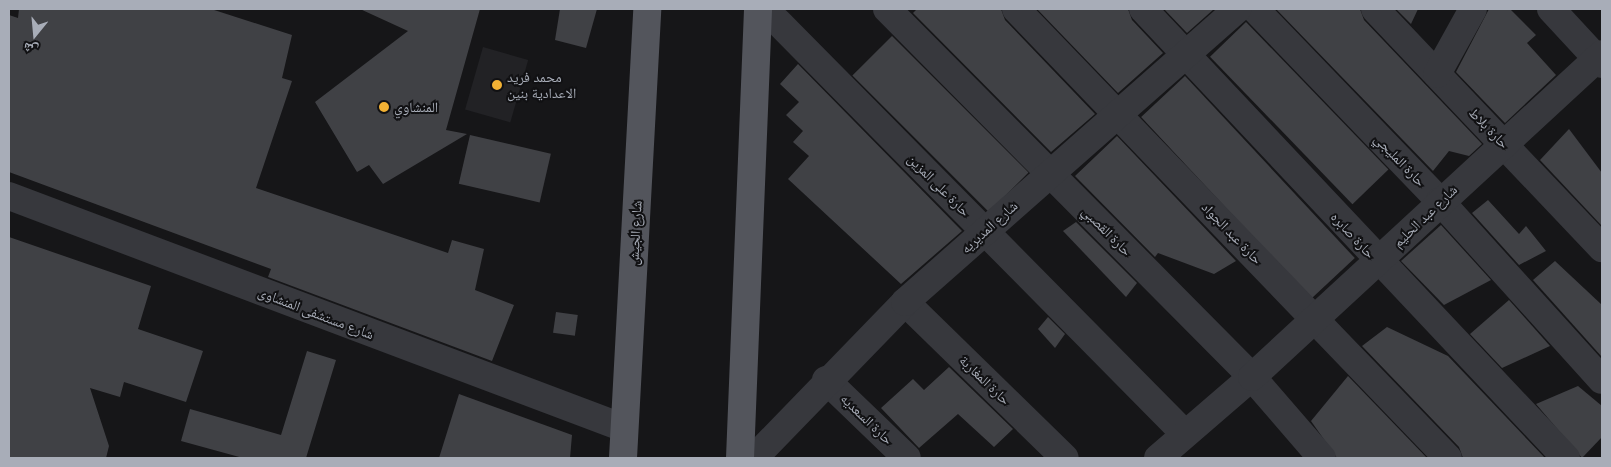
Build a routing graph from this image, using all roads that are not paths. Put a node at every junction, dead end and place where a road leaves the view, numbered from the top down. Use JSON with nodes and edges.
{"nodes":[{"id":1,"x":647,"y":9,"type":"edge"},
{"id":2,"x":887,"y":9,"type":"edge"},
{"id":3,"x":1016,"y":9,"type":"edge"},
{"id":4,"x":1143,"y":9,"type":"edge"},
{"id":5,"x":1237,"y":9,"type":"edge"},
{"id":6,"x":1255,"y":9,"type":"edge"},
{"id":7,"x":1375,"y":9,"type":"edge"},
{"id":8,"x":1472,"y":9,"type":"edge"},
{"id":9,"x":1551,"y":9,"type":"edge"},
{"id":10,"x":776,"y":13,"type":"edge"},
{"id":11,"x":1186,"y":54,"type":"junction"},
{"id":12,"x":1600,"y":59,"type":"edge"},
{"id":13,"x":1437,"y":74,"type":"junction"},
{"id":14,"x":1117,"y":113,"type":"junction"},
{"id":15,"x":1502,"y":142,"type":"junction"},
{"id":16,"x":1050,"y":174,"type":"junction"},
{"id":17,"x":9,"y":196,"type":"edge"},
{"id":18,"x":1440,"y":201,"type":"junction"},
{"id":19,"x":984,"y":231,"type":"junction"},
{"id":20,"x":1602,"y":248,"type":"edge"},
{"id":21,"x":1377,"y":261,"type":"junction"},
{"id":22,"x":906,"y":302,"type":"junction"},
{"id":23,"x":1315,"y":320,"type":"junction"},
{"id":24,"x":1252,"y":377,"type":"junction"},
{"id":25,"x":826,"y":380,"type":"junction"},
{"id":26,"x":1602,"y":380,"type":"edge"},
{"id":27,"x":624,"y":428,"type":"junction"},
{"id":28,"x":1185,"y":434,"type":"junction"},
{"id":29,"x":1318,"y":457,"type":"edge"},
{"id":30,"x":623,"y":458,"type":"edge"},
{"id":31,"x":740,"y":458,"type":"edge"},
{"id":32,"x":754,"y":458,"type":"edge"},
{"id":33,"x":907,"y":458,"type":"edge"},
{"id":34,"x":1065,"y":458,"type":"edge"},
{"id":35,"x":1158,"y":458,"type":"edge"},
{"id":36,"x":1448,"y":458,"type":"edge"},
{"id":37,"x":1566,"y":458,"type":"edge"}],
"edges":[{"from":1,"to":27,"type":"main road","name":"شارع الجيش"},
{"from":2,"to":16,"type":"street","name":"حارة القصبي"},
{"from":3,"to":14,"type":"street","name":"حارة عبد الجواد"},
{"from":4,"to":11,"type":"street","name":"حارة صابره"},
{"from":5,"to":11,"type":"street","name":"شارع المديريه"},
{"from":6,"to":18,"type":"street","name":"حارة المليجي"},
{"from":7,"to":13,"type":"street","name":"حارة بلاط"},
{"from":8,"to":13,"type":"street"},
{"from":9,"to":12,"type":"street"},
{"from":10,"to":19,"type":"street","name":"حارة على المزين"},
{"from":10,"to":31,"type":"main road"},
{"from":11,"to":14,"type":"street","name":"شارع المديريه"},
{"from":11,"to":21,"type":"street","name":"حارة صابره"},
{"from":12,"to":15,"type":"street","name":"شارع عبد الحليم"},
{"from":13,"to":15,"type":"street","name":"حارة بلاط"},
{"from":14,"to":16,"type":"street","name":"شارع المديريه"},
{"from":14,"to":23,"type":"street","name":"حارة عبد الجواد"},
{"from":15,"to":18,"type":"street","name":"شارع عبد الحليم"},
{"from":15,"to":20,"type":"street","name":"حارة بلاط"},
{"from":16,"to":19,"type":"street","name":"شارع المديريه"},
{"from":16,"to":24,"type":"street","name":"حارة القصبي"},
{"from":17,"to":27,"type":"street","name":"شارع مستشفى المنشاوى"},
{"from":18,"to":21,"type":"street","name":"شارع عبد الحليم"},
{"from":18,"to":26,"type":"street","name":"حارة المليجي"},
{"from":19,"to":22,"type":"street","name":"شارع المديريه"},
{"from":19,"to":28,"type":"street","name":"حارة على المزين"},
{"from":21,"to":23,"type":"street","name":"شارع عبد الحليم"},
{"from":21,"to":37,"type":"street","name":"حارة صابره"},
{"from":22,"to":25,"type":"street","name":"شارع المديريه"},
{"from":22,"to":34,"type":"street","name":"حارة المغاربة"},
{"from":23,"to":24,"type":"street","name":"شارع عبد الحليم"},
{"from":23,"to":36,"type":"street","name":"حارة عبد الجواد"},
{"from":24,"to":28,"type":"street","name":"شارع عبد الحليم"},
{"from":24,"to":29,"type":"street","name":"حارة القصبي"},
{"from":25,"to":32,"type":"street","name":"شارع المديريه"},
{"from":25,"to":33,"type":"street","name":"حارة السعديه"},
{"from":27,"to":30,"type":"main road","name":"شارع الجيش"},
{"from":28,"to":35,"type":"street","name":"شارع عبد الحليم"}]}
